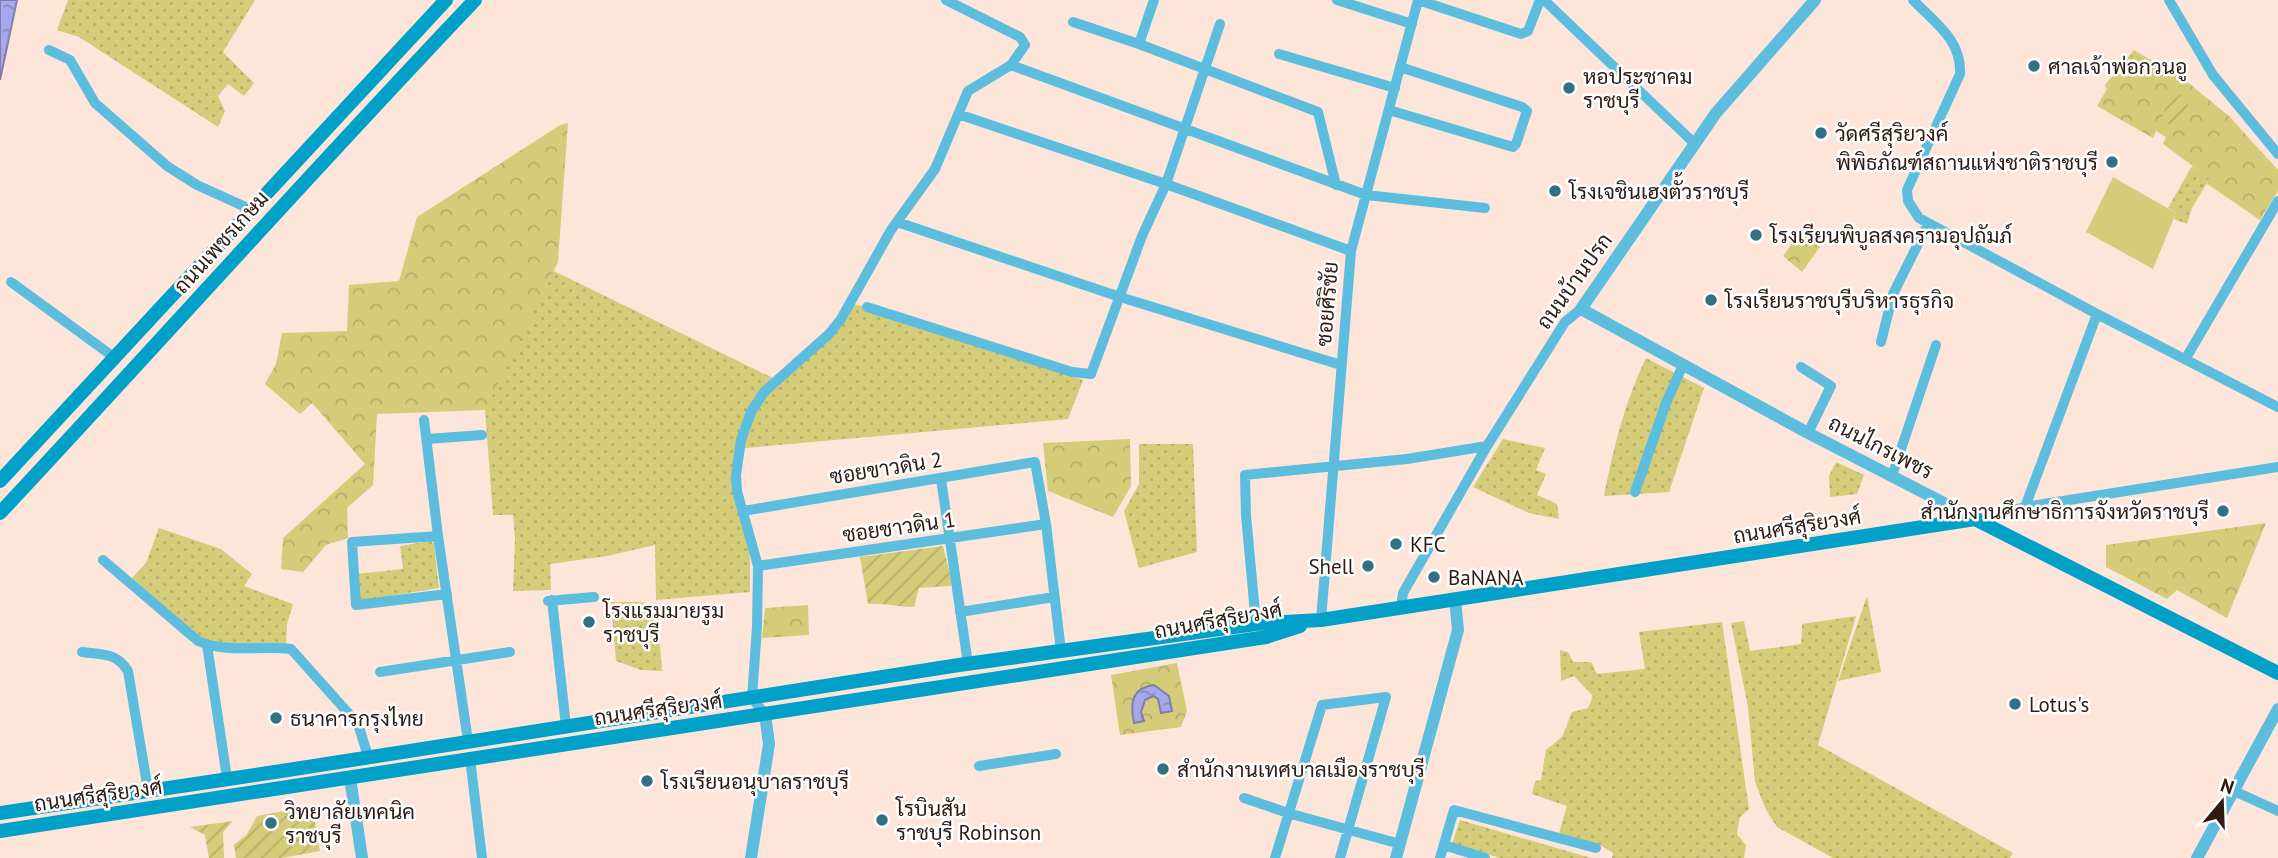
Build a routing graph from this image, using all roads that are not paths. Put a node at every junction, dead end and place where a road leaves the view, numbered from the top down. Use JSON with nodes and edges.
{"nodes":[{"id":1,"x":446,"y":0,"type":"edge"},
{"id":2,"x":475,"y":0,"type":"edge"},
{"id":3,"x":946,"y":0,"type":"edge"},
{"id":4,"x":1154,"y":0,"type":"edge"},
{"id":5,"x":1337,"y":0,"type":"edge"},
{"id":6,"x":1418,"y":0,"type":"edge"},
{"id":7,"x":1544,"y":0,"type":"edge"},
{"id":8,"x":1815,"y":0,"type":"edge"},
{"id":9,"x":1913,"y":0,"type":"edge"},
{"id":10,"x":2169,"y":0,"type":"edge"},
{"id":11,"x":967,"y":5,"type":"edge"},
{"id":12,"x":1073,"y":22,"type":"dead end"},
{"id":13,"x":1220,"y":24,"type":"dead end"},
{"id":14,"x":1412,"y":24,"type":"junction"},
{"id":15,"x":1139,"y":44,"type":"junction"},
{"id":16,"x":49,"y":50,"type":"dead end"},
{"id":17,"x":1279,"y":54,"type":"dead end"},
{"id":18,"x":1011,"y":65,"type":"junction"},
{"id":19,"x":1400,"y":67,"type":"junction"},
{"id":20,"x":1206,"y":70,"type":"junction"},
{"id":21,"x":1395,"y":88,"type":"junction"},
{"id":22,"x":1389,"y":110,"type":"junction"},
{"id":23,"x":958,"y":114,"type":"junction"},
{"id":24,"x":1186,"y":128,"type":"junction"},
{"id":25,"x":1694,"y":143,"type":"junction"},
{"id":26,"x":304,"y":152,"type":"junction"},
{"id":27,"x":2278,"y":154,"type":"edge"},
{"id":28,"x":319,"y":165,"type":"junction"},
{"id":29,"x":1166,"y":184,"type":"junction"},
{"id":30,"x":1336,"y":185,"type":"junction"},
{"id":31,"x":1366,"y":195,"type":"junction"},
{"id":32,"x":2278,"y":201,"type":"edge"},
{"id":33,"x":1485,"y":208,"type":"dead end"},
{"id":34,"x":250,"y":209,"type":"junction"},
{"id":35,"x":898,"y":222,"type":"junction"},
{"id":36,"x":1928,"y":224,"type":"junction"},
{"id":37,"x":1351,"y":251,"type":"junction"},
{"id":38,"x":11,"y":282,"type":"dead end"},
{"id":39,"x":1120,"y":297,"type":"junction"},
{"id":40,"x":867,"y":307,"type":"dead end"},
{"id":41,"x":1581,"y":309,"type":"junction"},
{"id":42,"x":2097,"y":314,"type":"junction"},
{"id":43,"x":1881,"y":342,"type":"dead end"},
{"id":44,"x":1936,"y":345,"type":"dead end"},
{"id":45,"x":115,"y":358,"type":"junction"},
{"id":46,"x":2186,"y":358,"type":"junction"},
{"id":47,"x":1341,"y":365,"type":"junction"},
{"id":48,"x":1683,"y":365,"type":"junction"},
{"id":49,"x":1801,"y":367,"type":"dead end"},
{"id":50,"x":2278,"y":407,"type":"edge"},
{"id":51,"x":424,"y":420,"type":"dead end"},
{"id":52,"x":1808,"y":433,"type":"junction"},
{"id":53,"x":482,"y":435,"type":"dead end"},
{"id":54,"x":427,"y":439,"type":"junction"},
{"id":55,"x":1487,"y":446,"type":"junction"},
{"id":56,"x":2278,"y":467,"type":"edge"},
{"id":57,"x":1332,"y":468,"type":"junction"},
{"id":58,"x":1892,"y":476,"type":"junction"},
{"id":59,"x":941,"y":479,"type":"junction"},
{"id":60,"x":0,"y":481,"type":"edge"},
{"id":61,"x":1635,"y":492,"type":"dead end"},
{"id":62,"x":2025,"y":507,"type":"junction"},
{"id":63,"x":743,"y":511,"type":"junction"},
{"id":64,"x":0,"y":513,"type":"edge"},
{"id":65,"x":1975,"y":519,"type":"junction"},
{"id":66,"x":1046,"y":524,"type":"junction"},
{"id":67,"x":438,"y":536,"type":"junction"},
{"id":68,"x":950,"y":539,"type":"junction"},
{"id":69,"x":103,"y":560,"type":"dead end"},
{"id":70,"x":758,"y":566,"type":"junction"},
{"id":71,"x":447,"y":593,"type":"junction"},
{"id":72,"x":594,"y":597,"type":"dead end"},
{"id":73,"x":1055,"y":597,"type":"junction"},
{"id":74,"x":1455,"y":600,"type":"junction"},
{"id":75,"x":1401,"y":608,"type":"junction"},
{"id":76,"x":960,"y":612,"type":"junction"},
{"id":77,"x":1321,"y":620,"type":"junction"},
{"id":78,"x":1256,"y":624,"type":"junction"},
{"id":79,"x":207,"y":645,"type":"junction"},
{"id":80,"x":1061,"y":651,"type":"junction"},
{"id":81,"x":82,"y":652,"type":"dead end"},
{"id":82,"x":510,"y":652,"type":"dead end"},
{"id":83,"x":456,"y":660,"type":"junction"},
{"id":84,"x":968,"y":664,"type":"junction"},
{"id":85,"x":380,"y":672,"type":"dead end"},
{"id":86,"x":2278,"y":673,"type":"edge"},
{"id":87,"x":752,"y":698,"type":"junction"},
{"id":88,"x":2278,"y":709,"type":"edge"},
{"id":89,"x":765,"y":714,"type":"junction"},
{"id":90,"x":566,"y":726,"type":"junction"},
{"id":91,"x":468,"y":741,"type":"junction"},
{"id":92,"x":1056,"y":754,"type":"dead end"},
{"id":93,"x":368,"y":756,"type":"junction"},
{"id":94,"x":470,"y":758,"type":"junction"},
{"id":95,"x":347,"y":761,"type":"junction"},
{"id":96,"x":979,"y":766,"type":"dead end"},
{"id":97,"x":227,"y":778,"type":"junction"},
{"id":98,"x":350,"y":778,"type":"junction"},
{"id":99,"x":148,"y":790,"type":"junction"},
{"id":100,"x":2234,"y":790,"type":"junction"},
{"id":101,"x":1244,"y":798,"type":"dead end"},
{"id":102,"x":2278,"y":811,"type":"edge"},
{"id":103,"x":0,"y":813,"type":"edge"},
{"id":104,"x":1289,"y":813,"type":"junction"},
{"id":105,"x":1348,"y":830,"type":"junction"},
{"id":106,"x":0,"y":831,"type":"edge"},
{"id":107,"x":1400,"y":844,"type":"junction"},
{"id":108,"x":1444,"y":845,"type":"junction"},
{"id":109,"x":1596,"y":848,"type":"dead end"},
{"id":110,"x":362,"y":858,"type":"edge"},
{"id":111,"x":482,"y":858,"type":"edge"},
{"id":112,"x":751,"y":858,"type":"edge"},
{"id":113,"x":1275,"y":858,"type":"edge"},
{"id":114,"x":1340,"y":858,"type":"edge"},
{"id":115,"x":1396,"y":858,"type":"edge"},
{"id":116,"x":1440,"y":858,"type":"edge"},
{"id":117,"x":1485,"y":858,"type":"edge"},
{"id":118,"x":2197,"y":858,"type":"edge"}],
"edges":[{"from":1,"to":26,"type":"main road","name":"ถนนเพชรเกษม"},
{"from":2,"to":28,"type":"main road","name":"ถนนเพชรเกษม"},
{"from":3,"to":11,"type":"street"},
{"from":4,"to":15,"type":"street"},
{"from":5,"to":14,"type":"street"},
{"from":6,"to":7,"type":"street"},
{"from":6,"to":14,"type":"street","name":"ซอยศิริชัย"},
{"from":7,"to":25,"type":"street"},
{"from":8,"to":25,"type":"street","name":"ถนนบ้านปรก"},
{"from":9,"to":36,"type":"street"},
{"from":10,"to":27,"type":"street"},
{"from":11,"to":18,"type":"street"},
{"from":12,"to":15,"type":"street"},
{"from":13,"to":20,"type":"street"},
{"from":14,"to":19,"type":"street","name":"ซอยศิริชัย"},
{"from":15,"to":20,"type":"street"},
{"from":16,"to":34,"type":"street"},
{"from":17,"to":21,"type":"street"},
{"from":18,"to":23,"type":"street"},
{"from":18,"to":24,"type":"street"},
{"from":19,"to":21,"type":"street","name":"ซอยศิริชัย"},
{"from":19,"to":22,"type":"street"},
{"from":20,"to":24,"type":"street"},
{"from":20,"to":30,"type":"street"},
{"from":21,"to":22,"type":"street","name":"ซอยศิริชัย"},
{"from":22,"to":31,"type":"street","name":"ซอยศิริชัย"},
{"from":23,"to":29,"type":"street"},
{"from":23,"to":35,"type":"street"},
{"from":24,"to":29,"type":"street"},
{"from":24,"to":30,"type":"street"},
{"from":25,"to":41,"type":"street","name":"ถนนบ้านปรก"},
{"from":26,"to":28,"type":"main road"},
{"from":26,"to":34,"type":"main road","name":"ถนนเพชรเกษม"},
{"from":28,"to":64,"type":"main road","name":"ถนนเพชรเกษม"},
{"from":29,"to":37,"type":"street"},
{"from":29,"to":39,"type":"street"},
{"from":30,"to":31,"type":"street"},
{"from":31,"to":33,"type":"street"},
{"from":31,"to":37,"type":"street","name":"ซอยศิริชัย"},
{"from":32,"to":46,"type":"street"},
{"from":34,"to":45,"type":"main road","name":"ถนนเพชรเกษม"},
{"from":35,"to":39,"type":"street"},
{"from":35,"to":63,"type":"street"},
{"from":36,"to":42,"type":"street"},
{"from":36,"to":43,"type":"street"},
{"from":37,"to":47,"type":"street","name":"ซอยศิริชัย"},
{"from":38,"to":45,"type":"street"},
{"from":39,"to":40,"type":"street"},
{"from":39,"to":47,"type":"street"},
{"from":41,"to":48,"type":"street","name":"ถนนไกรเพชร"},
{"from":41,"to":55,"type":"street","name":"ถนนบ้านปรก"},
{"from":42,"to":46,"type":"street"},
{"from":42,"to":62,"type":"street"},
{"from":44,"to":58,"type":"street"},
{"from":45,"to":60,"type":"main road","name":"ถนนเพชรเกษม"},
{"from":46,"to":50,"type":"street"},
{"from":47,"to":57,"type":"street","name":"ซอยศิริชัย"},
{"from":48,"to":52,"type":"street","name":"ถนนไกรเพชร"},
{"from":48,"to":61,"type":"street"},
{"from":49,"to":52,"type":"street"},
{"from":51,"to":54,"type":"street"},
{"from":52,"to":58,"type":"street","name":"ถนนไกรเพชร"},
{"from":53,"to":54,"type":"street"},
{"from":54,"to":67,"type":"street"},
{"from":55,"to":57,"type":"street"},
{"from":55,"to":75,"type":"street","name":"ถนนบ้านปรก"},
{"from":56,"to":62,"type":"street","name":"ถนนศรีสุริยวงศ์"},
{"from":57,"to":77,"type":"street","name":"ซอยศิริชัย"},
{"from":57,"to":78,"type":"street"},
{"from":58,"to":65,"type":"street","name":"ถนนไกรเพชร"},
{"from":59,"to":63,"type":"street","name":"ซอยขาวดิน 2"},
{"from":59,"to":66,"type":"street","name":"ซอยขาวดิน 2"},
{"from":59,"to":68,"type":"street"},
{"from":62,"to":65,"type":"street","name":"ถนนศรีสุริยวงศ์"},
{"from":63,"to":70,"type":"street"},
{"from":65,"to":74,"type":"main road","name":"ถนนศรีสุริยวงศ์"},
{"from":65,"to":86,"type":"main road","name":"ถนนไกรเพชร"},
{"from":66,"to":68,"type":"street","name":"ซอยชาวดิน 1"},
{"from":66,"to":73,"type":"street"},
{"from":67,"to":71,"type":"street"},
{"from":67,"to":71,"type":"street"},
{"from":68,"to":70,"type":"street","name":"ซอยชาวดิน 1"},
{"from":68,"to":76,"type":"street"},
{"from":69,"to":79,"type":"street"},
{"from":70,"to":87,"type":"street"},
{"from":71,"to":83,"type":"street"},
{"from":72,"to":90,"type":"street"},
{"from":73,"to":76,"type":"street"},
{"from":73,"to":80,"type":"street"},
{"from":74,"to":75,"type":"main road","name":"ถนนศรีสุริยวงศ์"},
{"from":74,"to":107,"type":"street"},
{"from":75,"to":77,"type":"main road","name":"ถนนศรีสุริยวงศ์"},
{"from":76,"to":84,"type":"street"},
{"from":77,"to":78,"type":"main road","name":"ถนนศรีสุริยวงศ์"},
{"from":77,"to":89,"type":"main road","name":"ถนนศรีสุริยวงศ์"},
{"from":78,"to":80,"type":"main road","name":"ถนนศรีสุริยวงศ์"},
{"from":79,"to":93,"type":"street"},
{"from":79,"to":97,"type":"street"},
{"from":80,"to":84,"type":"main road","name":"ถนนศรีสุริยวงศ์"},
{"from":81,"to":99,"type":"street"},
{"from":82,"to":83,"type":"street"},
{"from":83,"to":85,"type":"street"},
{"from":83,"to":91,"type":"street"},
{"from":84,"to":87,"type":"main road","name":"ถนนศรีสุริยวงศ์"},
{"from":87,"to":89,"type":"street"},
{"from":87,"to":90,"type":"main road","name":"ถนนศรีสุริยวงศ์"},
{"from":88,"to":100,"type":"street"},
{"from":89,"to":94,"type":"main road","name":"ถนนศรีสุริยวงศ์"},
{"from":89,"to":112,"type":"street"},
{"from":90,"to":91,"type":"main road","name":"ถนนศรีสุริยวงศ์"},
{"from":91,"to":93,"type":"main road","name":"ถนนศรีสุริยวงศ์"},
{"from":91,"to":94,"type":"main road"},
{"from":92,"to":96,"type":"street"},
{"from":93,"to":95,"type":"main road","name":"ถนนศรีสุริยวงศ์"},
{"from":94,"to":98,"type":"main road","name":"ถนนศรีสุริยวงศ์"},
{"from":94,"to":111,"type":"street"},
{"from":95,"to":97,"type":"main road","name":"ถนนศรีสุริยวงศ์"},
{"from":95,"to":98,"type":"main road"},
{"from":97,"to":99,"type":"main road","name":"ถนนศรีสุริยวงศ์"},
{"from":98,"to":106,"type":"main road","name":"ถนนศรีสุริยวงศ์"},
{"from":98,"to":110,"type":"street"},
{"from":99,"to":103,"type":"main road","name":"ถนนศรีสุริยวงศ์"},
{"from":100,"to":102,"type":"street"},
{"from":100,"to":118,"type":"street"},
{"from":101,"to":104,"type":"street"},
{"from":104,"to":105,"type":"street"},
{"from":104,"to":105,"type":"street"},
{"from":104,"to":113,"type":"street"},
{"from":105,"to":107,"type":"street"},
{"from":105,"to":114,"type":"street"},
{"from":107,"to":115,"type":"street"},
{"from":108,"to":109,"type":"street"},
{"from":108,"to":116,"type":"street"},
{"from":108,"to":117,"type":"street"}]}
